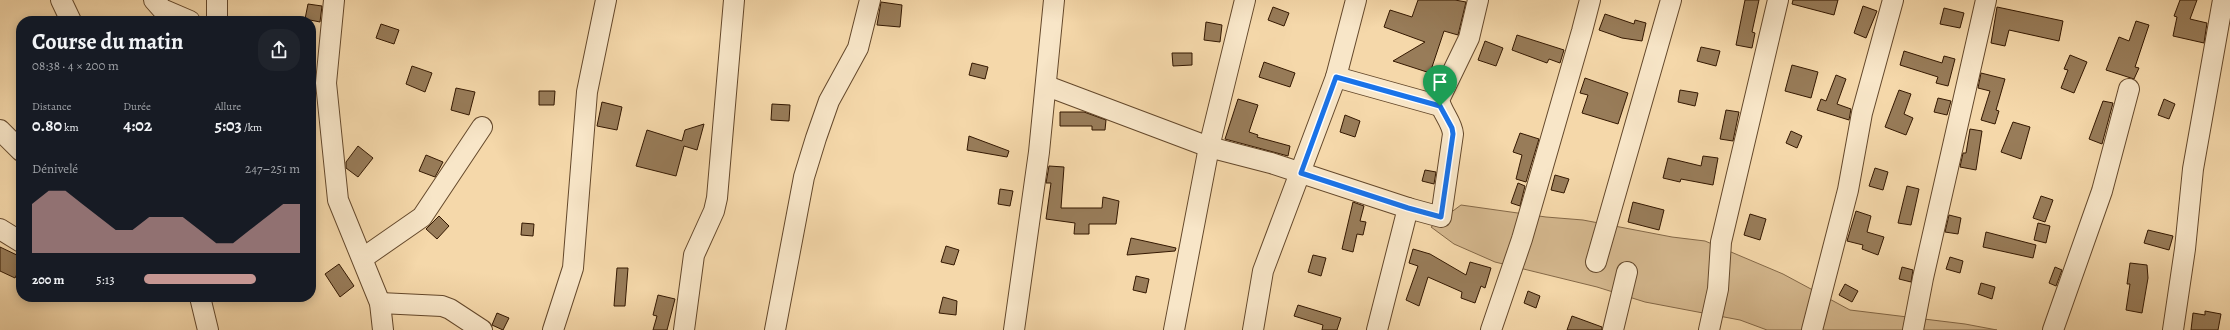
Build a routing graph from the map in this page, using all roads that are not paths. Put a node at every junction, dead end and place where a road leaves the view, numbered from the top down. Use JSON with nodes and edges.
{"nodes":[{"id":1,"x":61,"y":0,"type":"edge"},
{"id":2,"x":154,"y":0,"type":"edge"},
{"id":3,"x":217,"y":0,"type":"edge"},
{"id":4,"x":334,"y":0,"type":"edge"},
{"id":5,"x":606,"y":0,"type":"edge"},
{"id":6,"x":734,"y":0,"type":"edge"},
{"id":7,"x":870,"y":0,"type":"edge"},
{"id":8,"x":1054,"y":0,"type":"edge"},
{"id":9,"x":1245,"y":0,"type":"edge"},
{"id":10,"x":1356,"y":0,"type":"edge"},
{"id":11,"x":1478,"y":0,"type":"edge"},
{"id":12,"x":1590,"y":0,"type":"edge"},
{"id":13,"x":1671,"y":0,"type":"edge"},
{"id":14,"x":1778,"y":0,"type":"edge"},
{"id":15,"x":1893,"y":0,"type":"edge"},
{"id":16,"x":1986,"y":0,"type":"edge"},
{"id":17,"x":2223,"y":0,"type":"edge"},
{"id":18,"x":69,"y":16,"type":"edge"},
{"id":19,"x":178,"y":16,"type":"edge"},
{"id":20,"x":217,"y":16,"type":"edge"},
{"id":21,"x":1336,"y":77,"type":"junction"},
{"id":22,"x":1046,"y":86,"type":"junction"},
{"id":23,"x":2129,"y":89,"type":"dead end"},
{"id":24,"x":1440,"y":106,"type":"junction"},
{"id":25,"x":482,"y":127,"type":"dead end"},
{"id":26,"x":0,"y":130,"type":"edge"},
{"id":27,"x":16,"y":146,"type":"edge"},
{"id":28,"x":1209,"y":147,"type":"junction"},
{"id":29,"x":1301,"y":173,"type":"junction"},
{"id":30,"x":1408,"y":208,"type":"junction"},
{"id":31,"x":0,"y":229,"type":"edge"},
{"id":32,"x":16,"y":239,"type":"edge"},
{"id":33,"x":363,"y":258,"type":"junction"},
{"id":34,"x":1596,"y":262,"type":"dead end"},
{"id":35,"x":1627,"y":272,"type":"dead end"},
{"id":36,"x":201,"y":302,"type":"edge"},
{"id":37,"x":380,"y":303,"type":"junction"},
{"id":38,"x":208,"y":330,"type":"edge"},
{"id":39,"x":383,"y":330,"type":"edge"},
{"id":40,"x":482,"y":330,"type":"edge"},
{"id":41,"x":553,"y":330,"type":"edge"},
{"id":42,"x":684,"y":330,"type":"edge"},
{"id":43,"x":775,"y":330,"type":"edge"},
{"id":44,"x":1014,"y":330,"type":"edge"},
{"id":45,"x":1174,"y":330,"type":"edge"},
{"id":46,"x":1253,"y":330,"type":"edge"},
{"id":47,"x":1377,"y":330,"type":"edge"},
{"id":48,"x":1491,"y":330,"type":"edge"},
{"id":49,"x":1613,"y":330,"type":"edge"},
{"id":50,"x":1709,"y":330,"type":"edge"},
{"id":51,"x":1812,"y":330,"type":"edge"},
{"id":52,"x":1913,"y":330,"type":"edge"},
{"id":53,"x":2053,"y":330,"type":"edge"},
{"id":54,"x":2173,"y":330,"type":"edge"}],
"edges":[{"from":1,"to":18,"type":"street"},
{"from":2,"to":19,"type":"street"},
{"from":3,"to":20,"type":"street"},
{"from":4,"to":33,"type":"street"},
{"from":5,"to":41,"type":"street"},
{"from":6,"to":42,"type":"street"},
{"from":7,"to":43,"type":"street"},
{"from":8,"to":22,"type":"street"},
{"from":9,"to":28,"type":"street"},
{"from":10,"to":21,"type":"street"},
{"from":11,"to":24,"type":"street"},
{"from":12,"to":48,"type":"street"},
{"from":13,"to":34,"type":"street"},
{"from":14,"to":50,"type":"street"},
{"from":15,"to":51,"type":"street"},
{"from":16,"to":52,"type":"street"},
{"from":17,"to":54,"type":"street"},
{"from":21,"to":24,"type":"street"},
{"from":21,"to":29,"type":"street"},
{"from":22,"to":28,"type":"street"},
{"from":22,"to":44,"type":"street"},
{"from":23,"to":53,"type":"street"},
{"from":24,"to":30,"type":"street"},
{"from":25,"to":33,"type":"street"},
{"from":26,"to":27,"type":"street"},
{"from":28,"to":29,"type":"street"},
{"from":28,"to":45,"type":"street"},
{"from":29,"to":30,"type":"street"},
{"from":29,"to":46,"type":"street"},
{"from":30,"to":47,"type":"street"},
{"from":31,"to":32,"type":"street"},
{"from":33,"to":37,"type":"street"},
{"from":35,"to":49,"type":"street"},
{"from":36,"to":38,"type":"street"},
{"from":37,"to":39,"type":"street"},
{"from":37,"to":40,"type":"street"}]}
